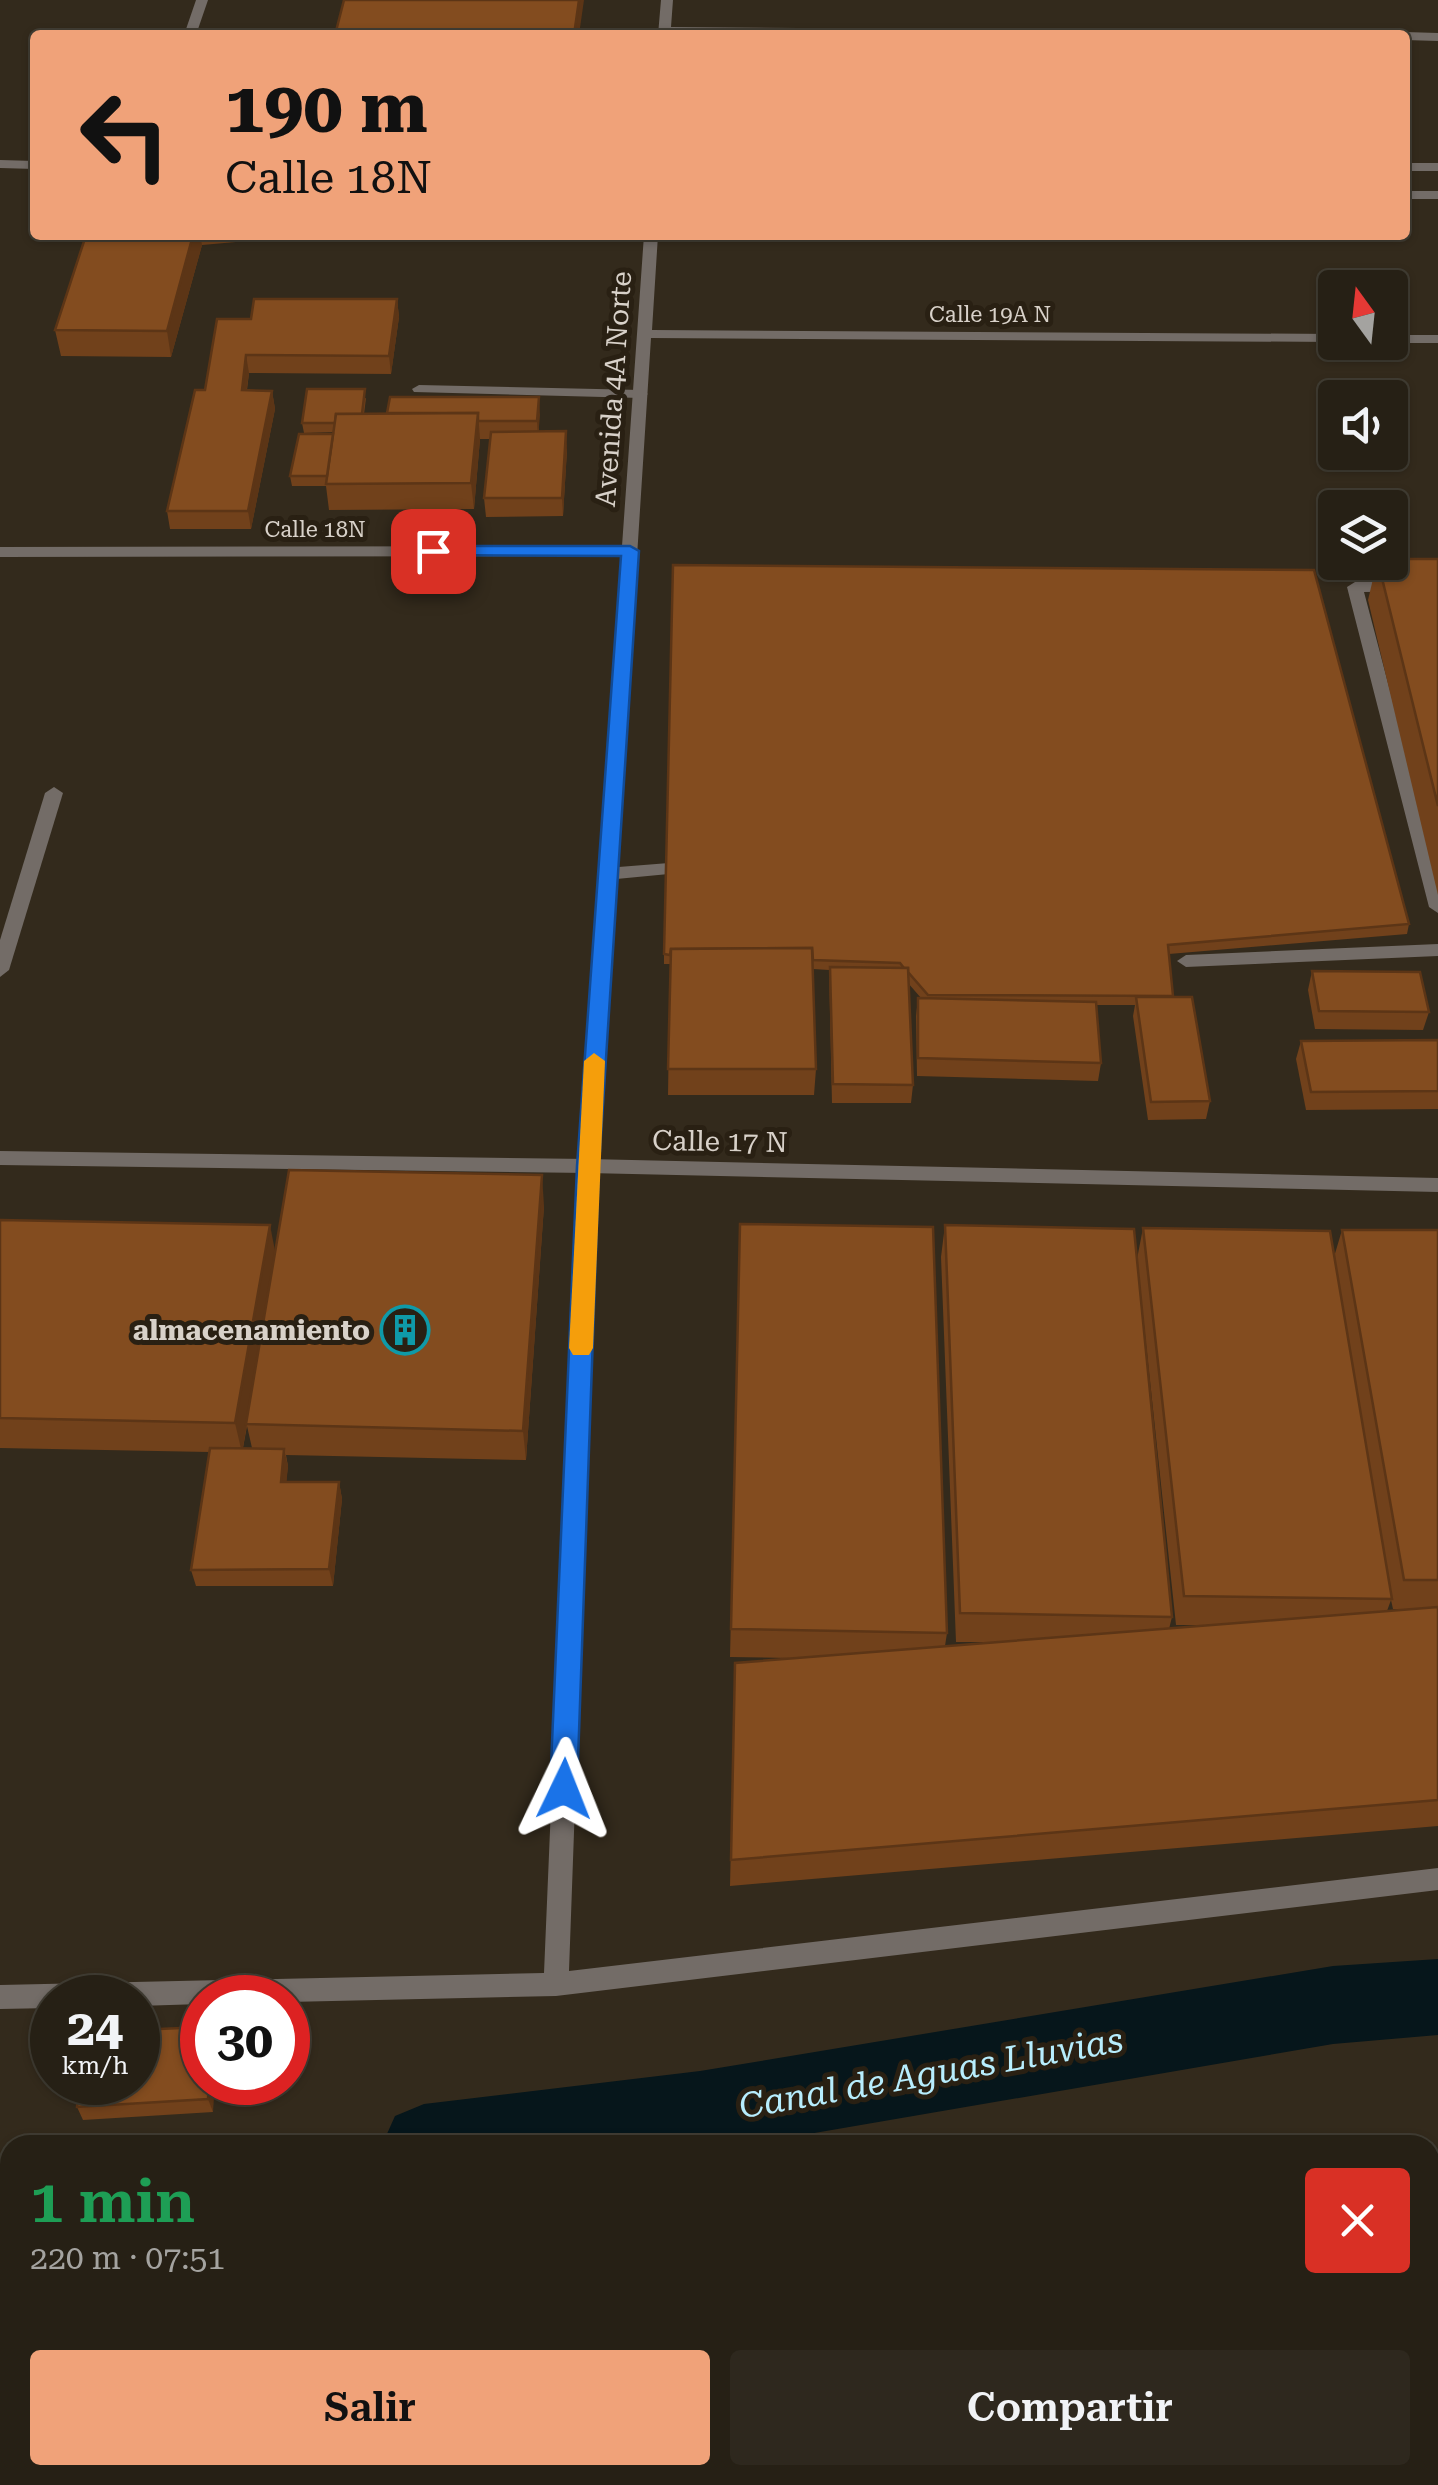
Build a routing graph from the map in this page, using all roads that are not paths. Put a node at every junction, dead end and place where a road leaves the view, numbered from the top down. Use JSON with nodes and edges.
{"nodes":[{"id":1,"x":202,"y":0,"type":"edge"},
{"id":2,"x":667,"y":0,"type":"edge"},
{"id":3,"x":192,"y":30,"type":"edge"},
{"id":4,"x":664,"y":30,"type":"edge"},
{"id":5,"x":1410,"y":36,"type":"edge"},
{"id":6,"x":1438,"y":37,"type":"edge"},
{"id":7,"x":0,"y":164,"type":"edge"},
{"id":8,"x":30,"y":165,"type":"edge"},
{"id":9,"x":1410,"y":166,"type":"edge"},
{"id":10,"x":1438,"y":167,"type":"edge"},
{"id":11,"x":1410,"y":194,"type":"edge"},
{"id":12,"x":1438,"y":195,"type":"edge"},
{"id":13,"x":651,"y":240,"type":"edge"},
{"id":14,"x":645,"y":334,"type":"junction"},
{"id":15,"x":1318,"y":338,"type":"edge"},
{"id":16,"x":1408,"y":339,"type":"edge"},
{"id":17,"x":1438,"y":339,"type":"edge"},
{"id":18,"x":419,"y":389,"type":"dead end"},
{"id":19,"x":641,"y":394,"type":"junction"},
{"id":20,"x":630,"y":551,"type":"junction"},
{"id":21,"x":0,"y":552,"type":"edge"},
{"id":22,"x":1438,"y":586,"type":"edge"},
{"id":23,"x":54,"y":793,"type":"dead end"},
{"id":24,"x":712,"y":863,"type":"edge"},
{"id":25,"x":606,"y":874,"type":"junction"},
{"id":26,"x":1438,"y":907,"type":"edge"},
{"id":27,"x":1438,"y":950,"type":"edge"},
{"id":28,"x":1186,"y":961,"type":"edge"},
{"id":29,"x":0,"y":970,"type":"edge"},
{"id":30,"x":0,"y":1158,"type":"edge"},
{"id":31,"x":588,"y":1166,"type":"junction"},
{"id":32,"x":1438,"y":1185,"type":"edge"},
{"id":33,"x":1438,"y":1879,"type":"edge"},
{"id":34,"x":556,"y":1984,"type":"junction"},
{"id":35,"x":0,"y":1997,"type":"edge"}],
"edges":[{"from":1,"to":3,"type":"street"},
{"from":2,"to":4,"type":"street"},
{"from":5,"to":6,"type":"street"},
{"from":7,"to":8,"type":"street"},
{"from":9,"to":10,"type":"street"},
{"from":11,"to":12,"type":"street"},
{"from":13,"to":14,"type":"street","name":"Avenida 4A Norte"},
{"from":14,"to":15,"type":"street","name":"Calle 19A N"},
{"from":14,"to":19,"type":"street","name":"Avenida 4A Norte"},
{"from":16,"to":17,"type":"street"},
{"from":18,"to":19,"type":"street"},
{"from":19,"to":20,"type":"street","name":"Avenida 4A Norte"},
{"from":20,"to":21,"type":"street","name":"Calle 18N"},
{"from":20,"to":25,"type":"street","name":"Avenida 4A Norte"},
{"from":22,"to":26,"type":"street"},
{"from":23,"to":29,"type":"street"},
{"from":24,"to":25,"type":"street"},
{"from":25,"to":31,"type":"street","name":"Avenida 4A Norte"},
{"from":27,"to":28,"type":"street"},
{"from":30,"to":31,"type":"street","name":"Calle 17 N"},
{"from":31,"to":32,"type":"street","name":"Calle 17 N"},
{"from":31,"to":34,"type":"street","name":"Avenida 4A Norte"},
{"from":33,"to":34,"type":"street"},
{"from":34,"to":35,"type":"street"}]}
